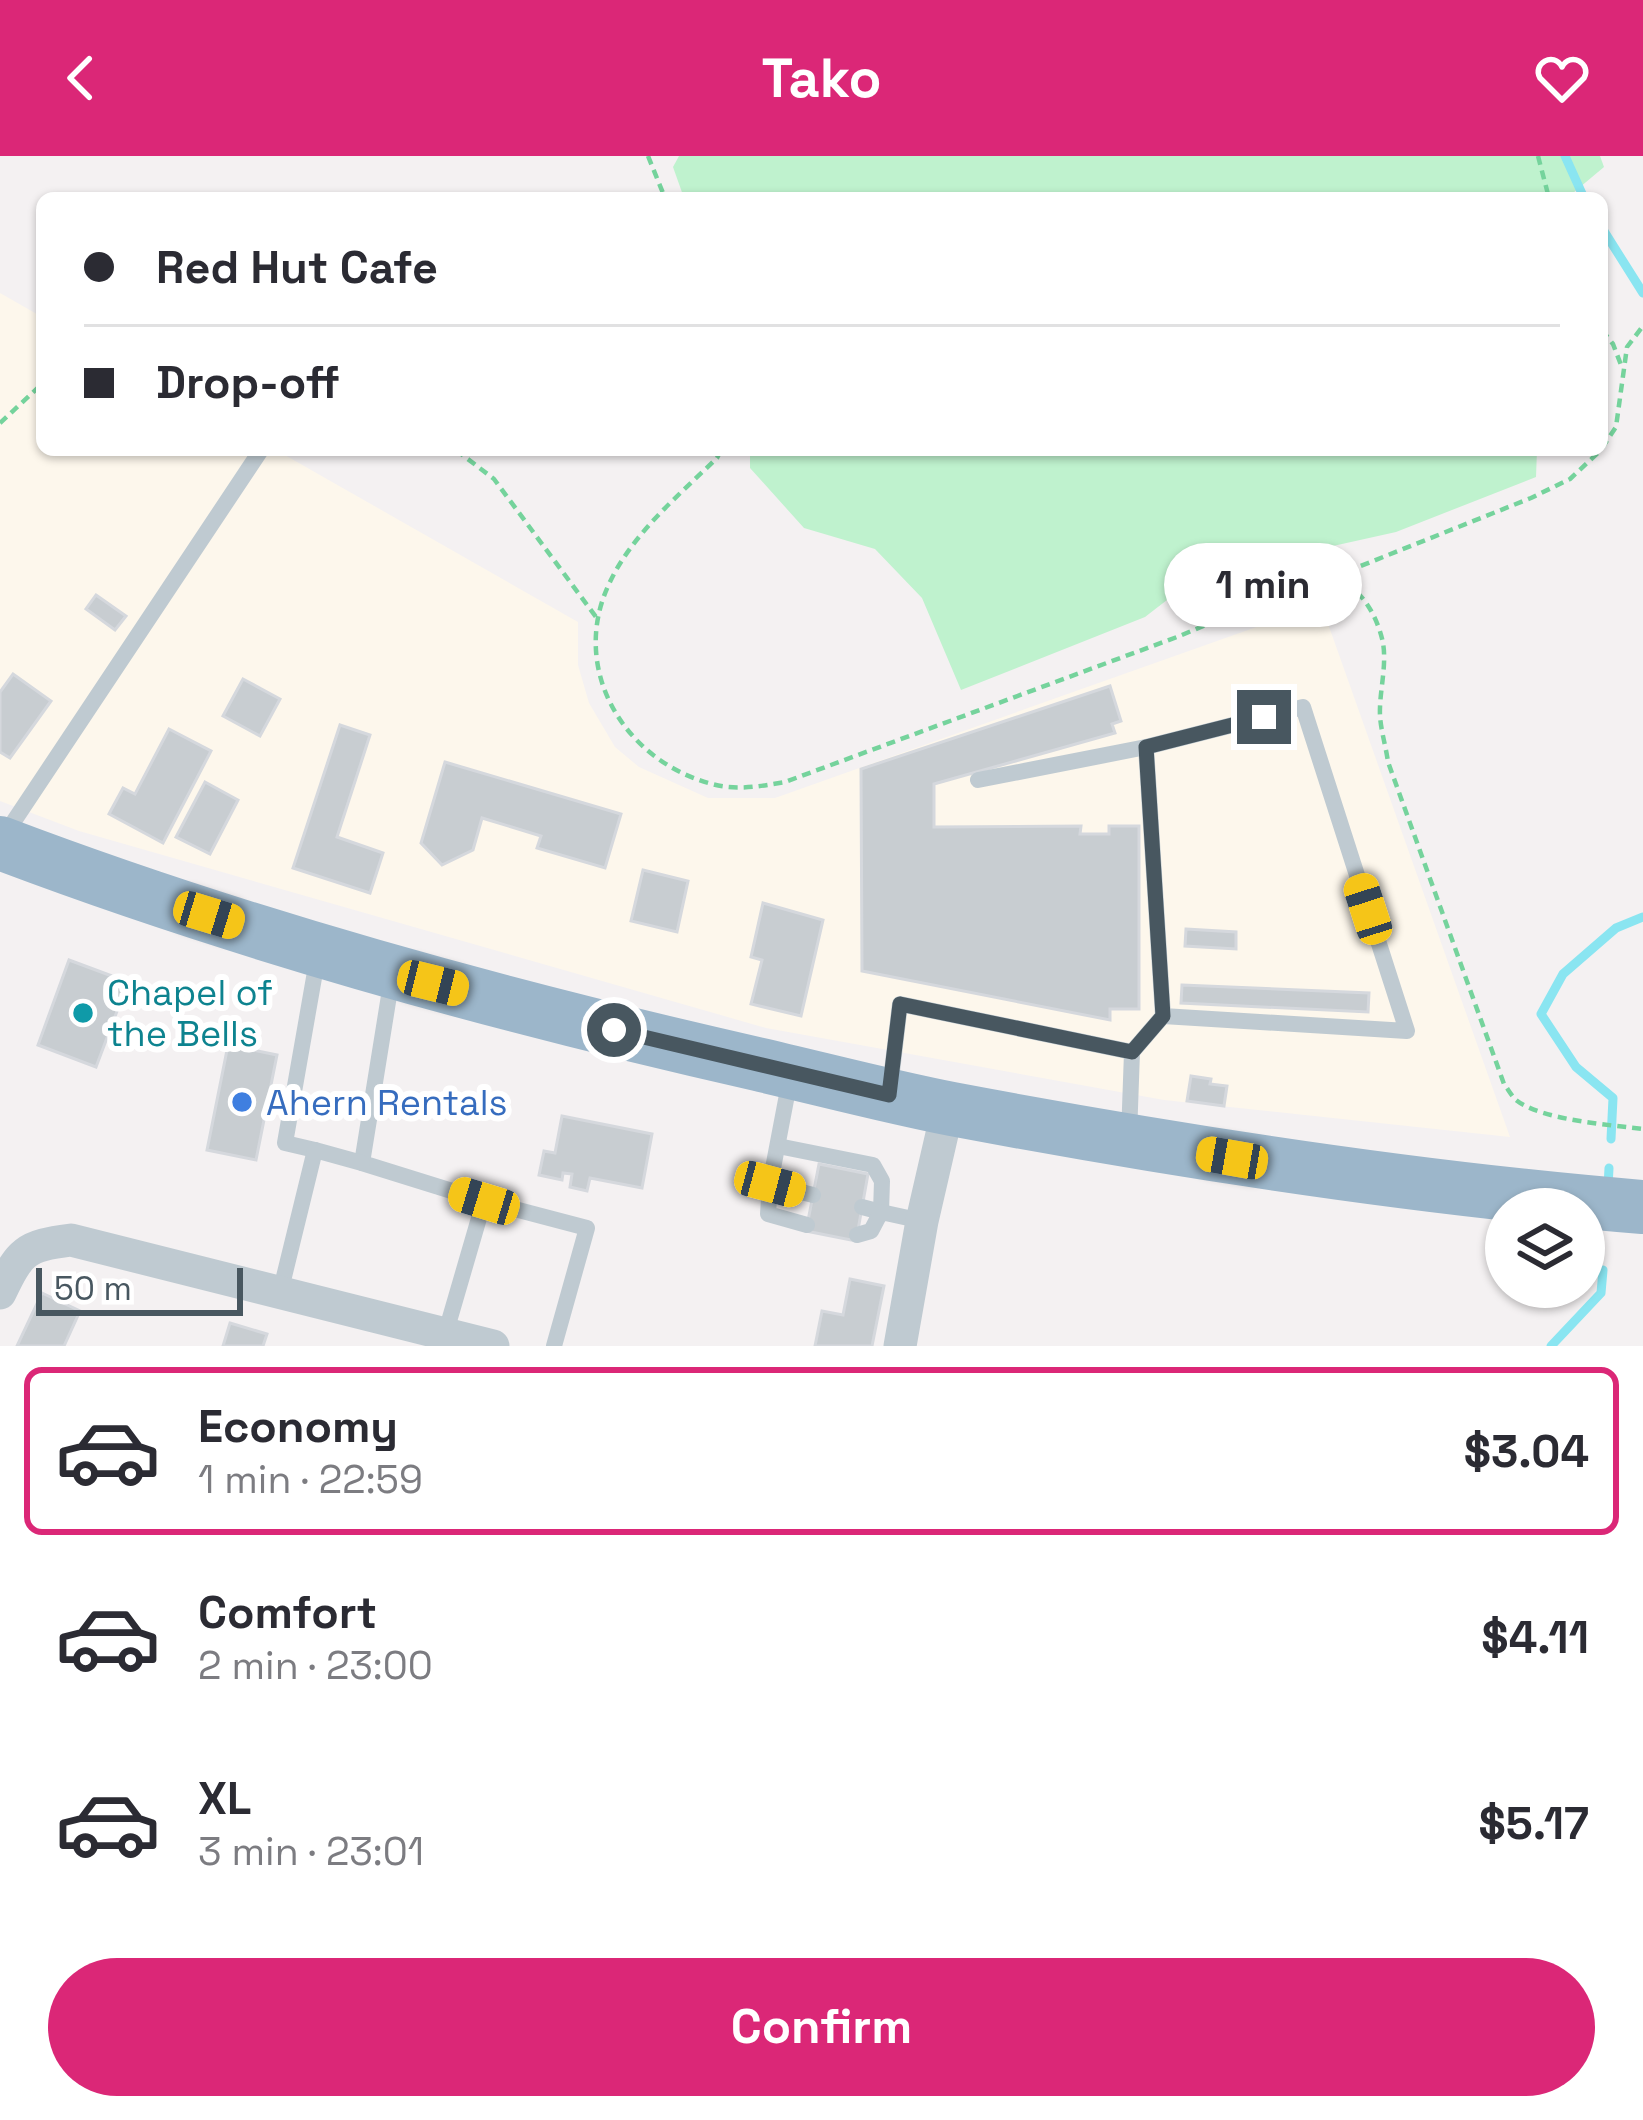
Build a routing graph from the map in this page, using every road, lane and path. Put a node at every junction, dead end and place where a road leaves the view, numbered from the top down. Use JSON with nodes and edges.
{"nodes":[{"id":1,"x":649,"y":156,"type":"edge"},
{"id":2,"x":1538,"y":156,"type":"edge"},
{"id":3,"x":662,"y":192,"type":"edge"},
{"id":4,"x":1547,"y":192,"type":"edge"},
{"id":5,"x":1643,"y":326,"type":"edge"},
{"id":6,"x":1608,"y":338,"type":"edge"},
{"id":7,"x":1624,"y":370,"type":"junction"},
{"id":8,"x":36,"y":390,"type":"edge"},
{"id":9,"x":0,"y":423,"type":"edge"},
{"id":10,"x":1608,"y":439,"type":"edge"},
{"id":11,"x":257,"y":456,"type":"edge"},
{"id":12,"x":464,"y":456,"type":"edge"},
{"id":13,"x":1594,"y":456,"type":"edge"},
{"id":14,"x":1333,"y":577,"type":"dead end"},
{"id":15,"x":596,"y":617,"type":"dead end"},
{"id":16,"x":1146,"y":747,"type":"junction"},
{"id":17,"x":979,"y":780,"type":"dead end"},
{"id":18,"x":0,"y":843,"type":"edge"},
{"id":19,"x":320,"y":949,"type":"junction"},
{"id":20,"x":393,"y":970,"type":"junction"},
{"id":21,"x":1163,"y":1016,"type":"junction"},
{"id":22,"x":1132,"y":1052,"type":"junction"},
{"id":23,"x":791,"y":1072,"type":"junction"},
{"id":24,"x":889,"y":1095,"type":"junction"},
{"id":25,"x":949,"y":1108,"type":"junction"},
{"id":26,"x":1574,"y":1119,"type":"dead end"},
{"id":27,"x":1643,"y":1129,"type":"edge"},
{"id":28,"x":1128,"y":1140,"type":"junction"},
{"id":29,"x":778,"y":1146,"type":"junction"},
{"id":30,"x":315,"y":1150,"type":"junction"},
{"id":31,"x":362,"y":1163,"type":"junction"},
{"id":32,"x":770,"y":1184,"type":"junction"},
{"id":33,"x":813,"y":1195,"type":"dead end"},
{"id":34,"x":484,"y":1201,"type":"junction"},
{"id":35,"x":862,"y":1207,"type":"dead end"},
{"id":36,"x":1643,"y":1207,"type":"edge"},
{"id":37,"x":881,"y":1212,"type":"junction"},
{"id":38,"x":922,"y":1221,"type":"junction"},
{"id":39,"x":807,"y":1225,"type":"dead end"},
{"id":40,"x":856,"y":1235,"type":"dead end"},
{"id":41,"x":280,"y":1292,"type":"junction"},
{"id":42,"x":0,"y":1293,"type":"edge"},
{"id":43,"x":443,"y":1340,"type":"edge"},
{"id":44,"x":493,"y":1346,"type":"edge"},
{"id":45,"x":554,"y":1346,"type":"edge"},
{"id":46,"x":901,"y":1346,"type":"edge"}],
"edges":[{"from":1,"to":3,"type":"path"},
{"from":2,"to":4,"type":"path"},
{"from":5,"to":7,"type":"path"},
{"from":6,"to":7,"type":"path"},
{"from":7,"to":10,"type":"path"},
{"from":8,"to":9,"type":"path"},
{"from":11,"to":18,"type":"lane"},
{"from":12,"to":15,"type":"path"},
{"from":13,"to":14,"type":"path"},
{"from":16,"to":17,"type":"lane"},
{"from":16,"to":21,"type":"lane"},
{"from":16,"to":21,"type":"lane"},
{"from":18,"to":19,"type":"highway"},
{"from":19,"to":20,"type":"highway"},
{"from":19,"to":30,"type":"lane"},
{"from":20,"to":23,"type":"highway"},
{"from":20,"to":31,"type":"lane"},
{"from":21,"to":22,"type":"lane"},
{"from":22,"to":24,"type":"lane"},
{"from":22,"to":28,"type":"lane"},
{"from":23,"to":24,"type":"highway"},
{"from":23,"to":29,"type":"lane"},
{"from":24,"to":25,"type":"highway"},
{"from":25,"to":28,"type":"highway"},
{"from":25,"to":38,"type":"street"},
{"from":26,"to":27,"type":"path"},
{"from":28,"to":36,"type":"highway"},
{"from":29,"to":32,"type":"lane"},
{"from":29,"to":37,"type":"lane"},
{"from":30,"to":31,"type":"lane"},
{"from":30,"to":41,"type":"lane"},
{"from":31,"to":34,"type":"lane"},
{"from":32,"to":33,"type":"lane"},
{"from":32,"to":39,"type":"lane"},
{"from":34,"to":43,"type":"lane"},
{"from":34,"to":45,"type":"lane"},
{"from":35,"to":37,"type":"lane"},
{"from":37,"to":38,"type":"lane"},
{"from":37,"to":40,"type":"lane"},
{"from":38,"to":46,"type":"street"},
{"from":41,"to":42,"type":"street"},
{"from":41,"to":43,"type":"street"},
{"from":43,"to":44,"type":"street"}]}
